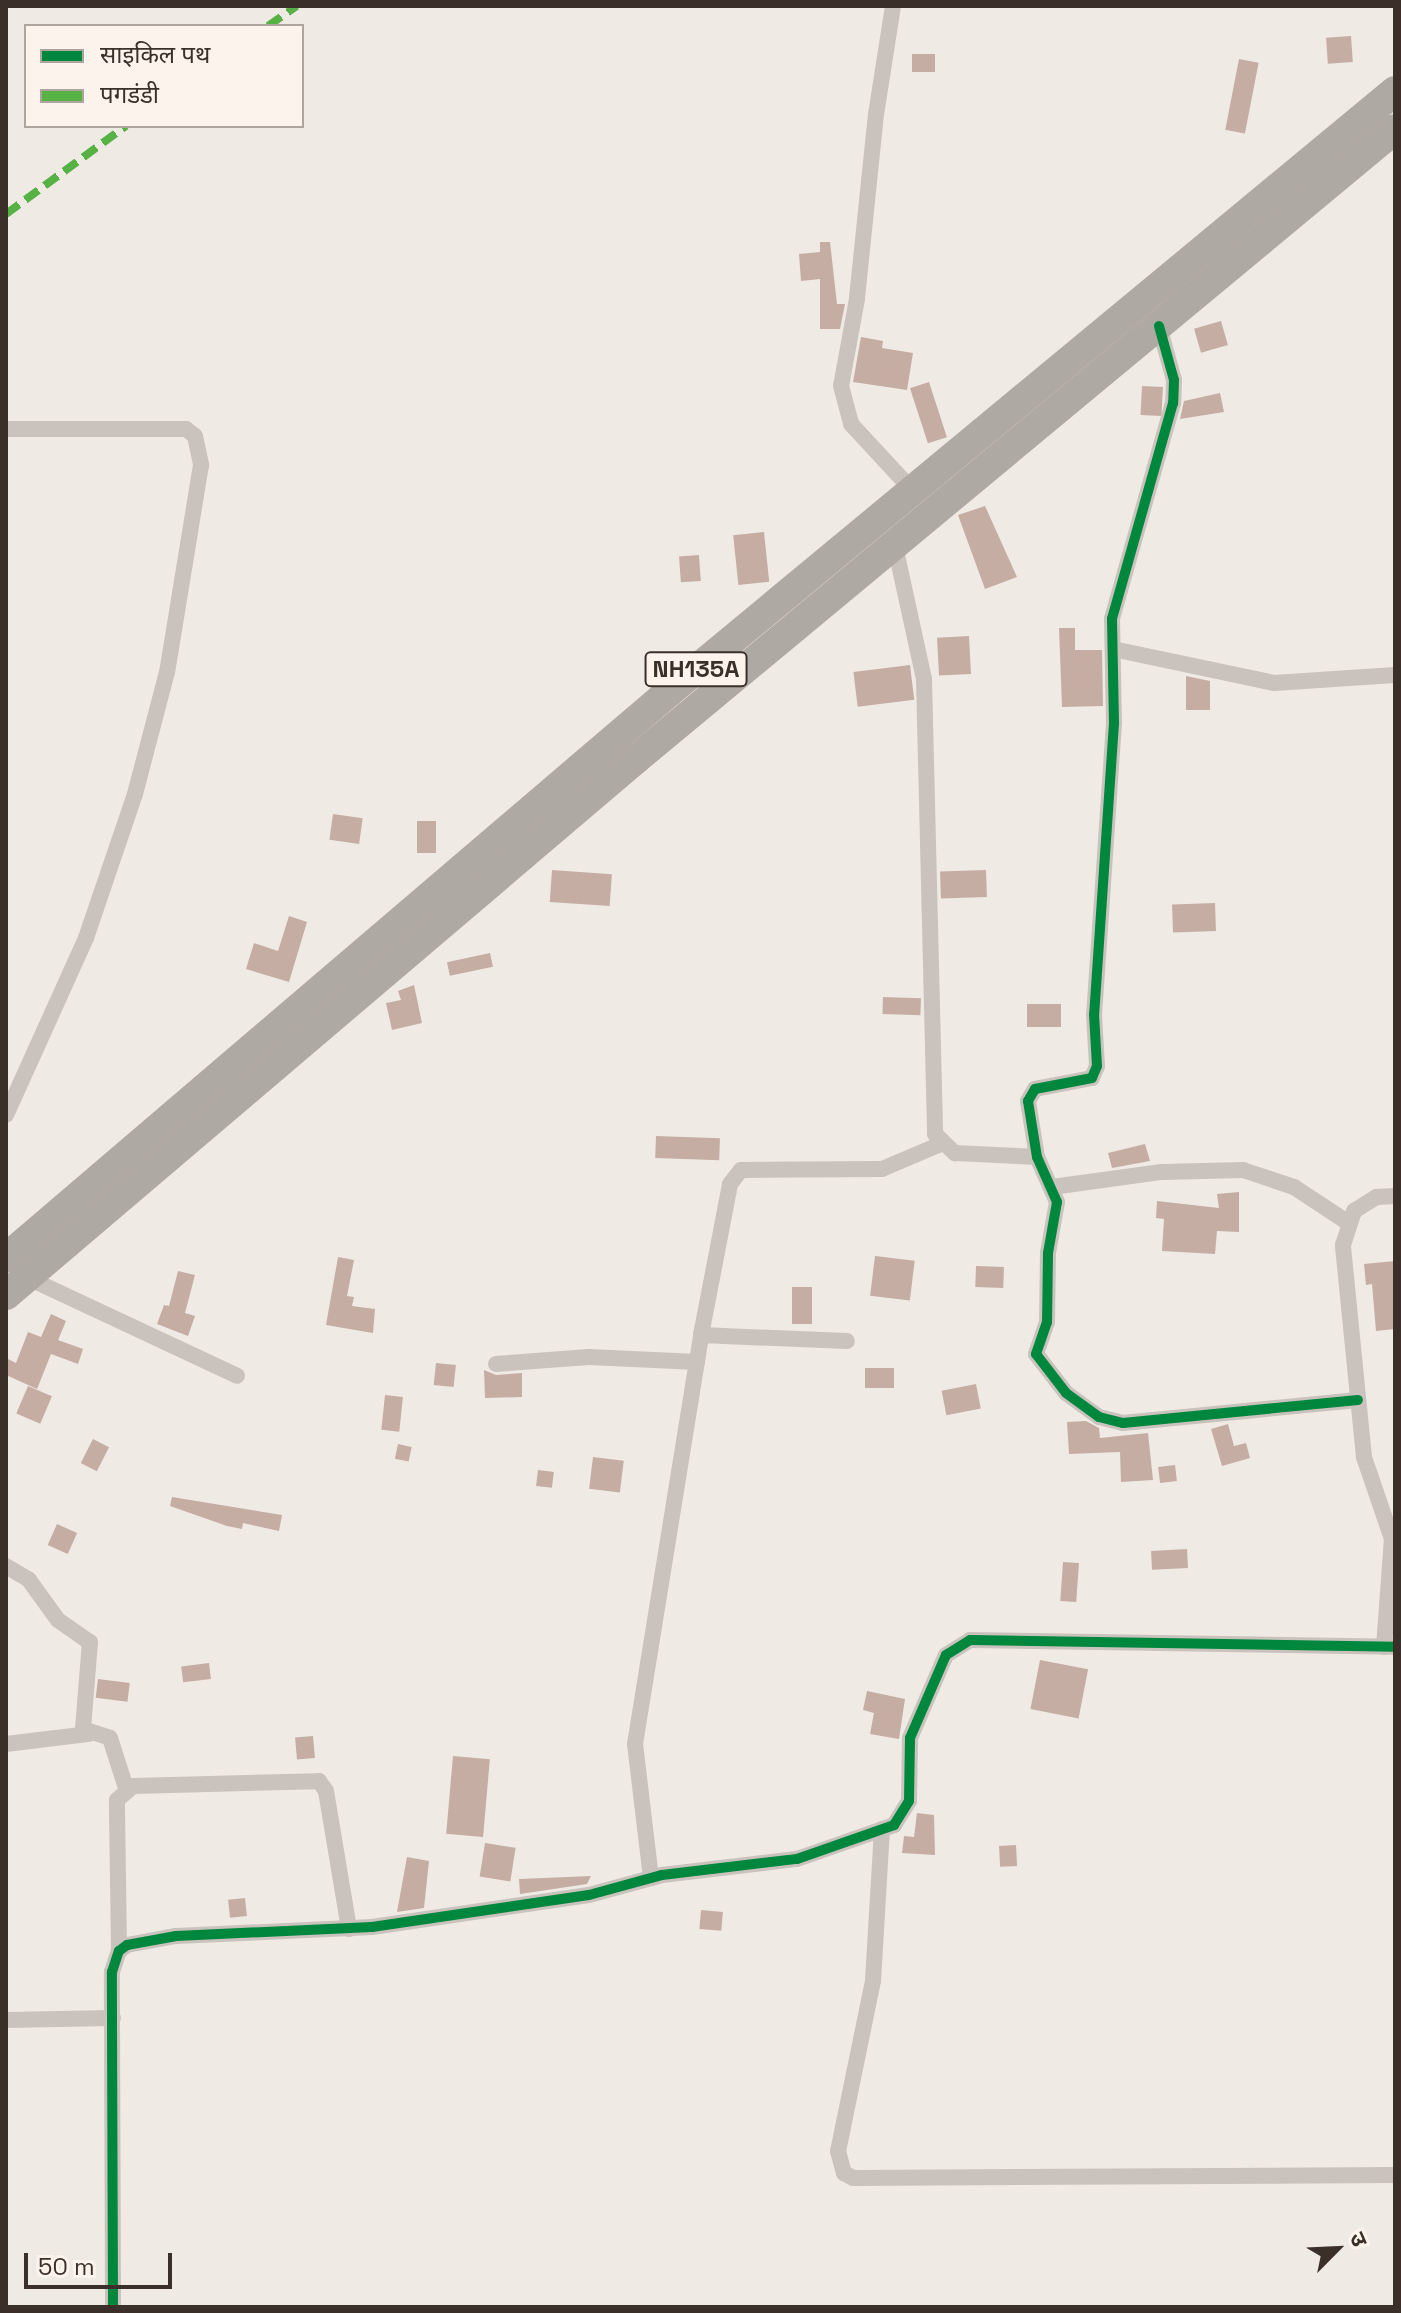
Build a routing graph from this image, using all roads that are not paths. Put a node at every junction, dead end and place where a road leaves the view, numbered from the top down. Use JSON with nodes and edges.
{"nodes":[{"id":1,"x":893,"y":6,"type":"edge"},
{"id":2,"x":1395,"y":91,"type":"edge"},
{"id":3,"x":1395,"y":129,"type":"edge"},
{"id":4,"x":1159,"y":326,"type":"junction"},
{"id":5,"x":6,"y":429,"type":"edge"},
{"id":6,"x":913,"y":491,"type":"junction"},
{"id":7,"x":895,"y":546,"type":"junction"},
{"id":8,"x":1113,"y":649,"type":"junction"},
{"id":9,"x":1395,"y":675,"type":"edge"},
{"id":10,"x":6,"y":1077,"type":"edge"},
{"id":11,"x":25,"y":1077,"type":"junction"},
{"id":12,"x":6,"y":1115,"type":"edge"},
{"id":13,"x":941,"y":1144,"type":"junction"},
{"id":14,"x":1037,"y":1157,"type":"junction"},
{"id":15,"x":1052,"y":1187,"type":"junction"},
{"id":16,"x":1395,"y":1196,"type":"edge"},
{"id":17,"x":1347,"y":1222,"type":"junction"},
{"id":18,"x":13,"y":1276,"type":"edge"},
{"id":19,"x":701,"y":1335,"type":"junction"},
{"id":20,"x":847,"y":1341,"type":"dead end"},
{"id":21,"x":697,"y":1362,"type":"junction"},
{"id":22,"x":496,"y":1364,"type":"dead end"},
{"id":23,"x":237,"y":1376,"type":"dead end"},
{"id":24,"x":1358,"y":1400,"type":"junction"},
{"id":25,"x":6,"y":1566,"type":"edge"},
{"id":26,"x":1389,"y":1647,"type":"edge"},
{"id":27,"x":89,"y":1734,"type":"junction"},
{"id":28,"x":6,"y":1744,"type":"edge"},
{"id":29,"x":126,"y":1788,"type":"junction"},
{"id":30,"x":882,"y":1829,"type":"junction"},
{"id":31,"x":651,"y":1878,"type":"junction"},
{"id":32,"x":349,"y":1929,"type":"junction"},
{"id":33,"x":119,"y":1951,"type":"junction"},
{"id":34,"x":113,"y":2018,"type":"junction"},
{"id":35,"x":6,"y":2020,"type":"edge"},
{"id":36,"x":1395,"y":2175,"type":"edge"},
{"id":37,"x":113,"y":2307,"type":"edge"}],
"edges":[{"from":1,"to":6,"type":"street"},
{"from":2,"to":6,"type":"highway","number":"NH135A"},
{"from":3,"to":4,"type":"highway","number":"NH135A"},
{"from":4,"to":7,"type":"highway","number":"NH135A"},
{"from":4,"to":8,"type":"street"},
{"from":5,"to":11,"type":"street"},
{"from":6,"to":18,"type":"highway","number":"NH135A"},
{"from":7,"to":13,"type":"street"},
{"from":7,"to":18,"type":"highway","number":"NH135A"},
{"from":8,"to":9,"type":"street"},
{"from":8,"to":14,"type":"street"},
{"from":10,"to":11,"type":"street"},
{"from":11,"to":12,"type":"street"},
{"from":13,"to":14,"type":"street"},
{"from":13,"to":19,"type":"street"},
{"from":14,"to":15,"type":"street"},
{"from":15,"to":17,"type":"street"},
{"from":15,"to":24,"type":"street"},
{"from":16,"to":17,"type":"street"},
{"from":17,"to":24,"type":"street"},
{"from":18,"to":23,"type":"street"},
{"from":19,"to":20,"type":"street"},
{"from":19,"to":21,"type":"street"},
{"from":21,"to":22,"type":"street"},
{"from":21,"to":31,"type":"street"},
{"from":24,"to":26,"type":"street"},
{"from":25,"to":27,"type":"street"},
{"from":26,"to":30,"type":"street"},
{"from":27,"to":28,"type":"street"},
{"from":27,"to":29,"type":"street"},
{"from":29,"to":32,"type":"street"},
{"from":29,"to":33,"type":"street"},
{"from":30,"to":31,"type":"street"},
{"from":30,"to":36,"type":"street"},
{"from":31,"to":32,"type":"street"},
{"from":32,"to":33,"type":"street"},
{"from":33,"to":34,"type":"street"},
{"from":34,"to":35,"type":"street"},
{"from":34,"to":37,"type":"street"}]}
